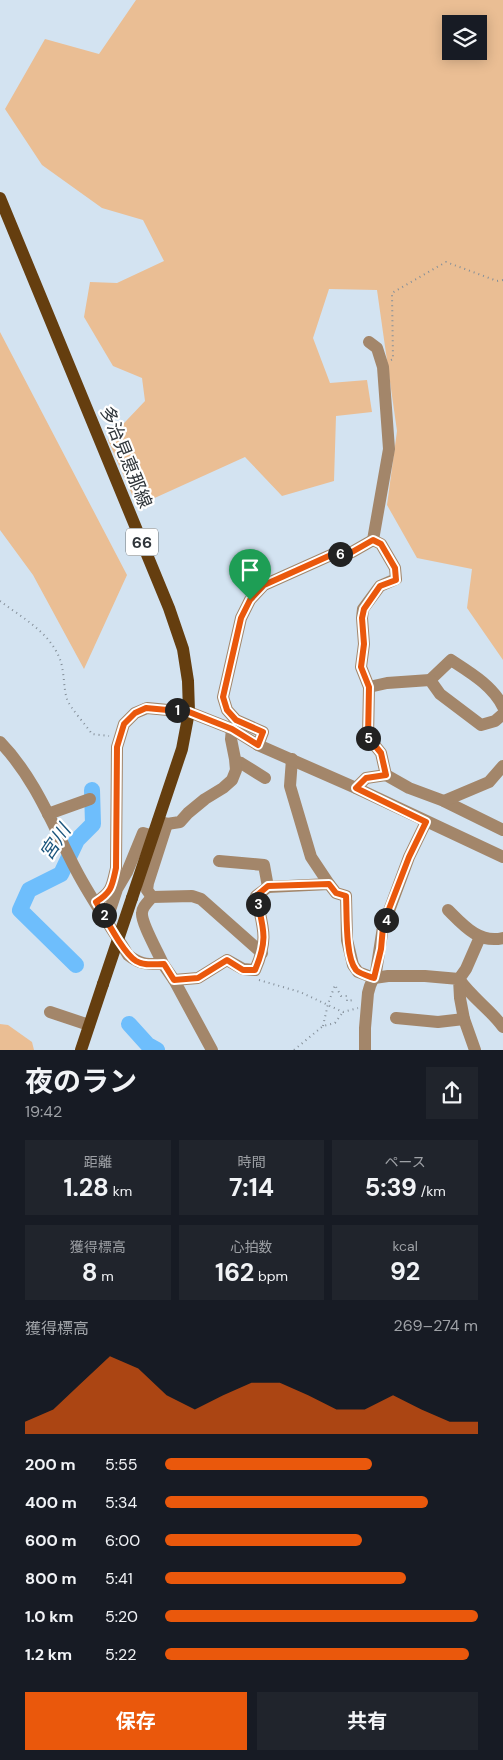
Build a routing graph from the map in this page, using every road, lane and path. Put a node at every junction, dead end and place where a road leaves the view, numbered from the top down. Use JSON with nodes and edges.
{"nodes":[{"id":1,"x":0,"y":198,"type":"edge"},
{"id":2,"x":503,"y":280,"type":"edge"},
{"id":3,"x":369,"y":342,"type":"dead end"},
{"id":4,"x":383,"y":366,"type":"junction"},
{"id":5,"x":373,"y":540,"type":"junction"},
{"id":6,"x":0,"y":601,"type":"edge"},
{"id":7,"x":430,"y":680,"type":"junction"},
{"id":8,"x":369,"y":687,"type":"junction"},
{"id":9,"x":503,"y":707,"type":"edge"},
{"id":10,"x":189,"y":712,"type":"junction"},
{"id":11,"x":503,"y":714,"type":"edge"},
{"id":12,"x":232,"y":729,"type":"junction"},
{"id":13,"x":119,"y":737,"type":"junction"},
{"id":14,"x":0,"y":742,"type":"edge"},
{"id":15,"x":258,"y":745,"type":"junction"},
{"id":16,"x":292,"y":760,"type":"junction"},
{"id":17,"x":236,"y":762,"type":"junction"},
{"id":18,"x":503,"y":766,"type":"edge"},
{"id":19,"x":386,"y":775,"type":"junction"},
{"id":20,"x":265,"y":778,"type":"dead end"},
{"id":21,"x":356,"y":788,"type":"junction"},
{"id":22,"x":90,"y":799,"type":"dead end"},
{"id":23,"x":444,"y":801,"type":"junction"},
{"id":24,"x":48,"y":814,"type":"junction"},
{"id":25,"x":163,"y":822,"type":"junction"},
{"id":26,"x":426,"y":822,"type":"junction"},
{"id":27,"x":503,"y":830,"type":"edge"},
{"id":28,"x":153,"y":836,"type":"junction"},
{"id":29,"x":503,"y":857,"type":"edge"},
{"id":30,"x":219,"y":861,"type":"dead end"},
{"id":31,"x":329,"y":884,"type":"junction"},
{"id":32,"x":268,"y":886,"type":"junction"},
{"id":33,"x":152,"y":898,"type":"junction"},
{"id":34,"x":96,"y":902,"type":"junction"},
{"id":35,"x":448,"y":910,"type":"dead end"},
{"id":36,"x":104,"y":916,"type":"junction"},
{"id":37,"x":480,"y":937,"type":"junction"},
{"id":38,"x":503,"y":938,"type":"edge"},
{"id":39,"x":262,"y":953,"type":"junction"},
{"id":40,"x":164,"y":964,"type":"junction"},
{"id":41,"x":255,"y":970,"type":"junction"},
{"id":42,"x":374,"y":978,"type":"junction"},
{"id":43,"x":459,"y":979,"type":"junction"},
{"id":44,"x":174,"y":980,"type":"junction"},
{"id":45,"x":353,"y":1000,"type":"dead end"},
{"id":46,"x":328,"y":1004,"type":"junction"},
{"id":47,"x":367,"y":1007,"type":"junction"},
{"id":48,"x":50,"y":1012,"type":"dead end"},
{"id":49,"x":343,"y":1012,"type":"junction"},
{"id":50,"x":396,"y":1018,"type":"dead end"},
{"id":51,"x":464,"y":1020,"type":"junction"},
{"id":52,"x":89,"y":1025,"type":"junction"},
{"id":53,"x":323,"y":1026,"type":"junction"},
{"id":54,"x":503,"y":1027,"type":"edge"},
{"id":55,"x":80,"y":1050,"type":"edge"},
{"id":56,"x":212,"y":1050,"type":"edge"},
{"id":57,"x":294,"y":1050,"type":"edge"},
{"id":58,"x":366,"y":1050,"type":"edge"},
{"id":59,"x":475,"y":1050,"type":"edge"}],
"edges":[{"from":1,"to":10,"type":"main road","name":"多治見恵那線","number":"66"},
{"from":2,"to":4,"type":"path"},
{"from":3,"to":4,"type":"street"},
{"from":4,"to":5,"type":"street"},
{"from":5,"to":8,"type":"street"},
{"from":5,"to":15,"type":"street"},
{"from":6,"to":13,"type":"path"},
{"from":7,"to":8,"type":"street"},
{"from":7,"to":9,"type":"street"},
{"from":7,"to":11,"type":"street"},
{"from":8,"to":19,"type":"street"},
{"from":10,"to":12,"type":"street"},
{"from":10,"to":13,"type":"street"},
{"from":10,"to":25,"type":"main road","name":"多治見恵那線","number":"66"},
{"from":12,"to":15,"type":"street"},
{"from":12,"to":17,"type":"street"},
{"from":13,"to":34,"type":"street"},
{"from":14,"to":24,"type":"street"},
{"from":15,"to":16,"type":"street"},
{"from":16,"to":21,"type":"street"},
{"from":16,"to":31,"type":"street"},
{"from":17,"to":20,"type":"street"},
{"from":17,"to":25,"type":"street"},
{"from":18,"to":23,"type":"street"},
{"from":19,"to":21,"type":"street"},
{"from":19,"to":23,"type":"street"},
{"from":21,"to":26,"type":"street"},
{"from":22,"to":24,"type":"street"},
{"from":23,"to":27,"type":"street"},
{"from":24,"to":34,"type":"street"},
{"from":25,"to":28,"type":"main road","name":"多治見恵那線","number":"66"},
{"from":25,"to":33,"type":"street"},
{"from":26,"to":29,"type":"street"},
{"from":26,"to":42,"type":"street"},
{"from":28,"to":36,"type":"street"},
{"from":28,"to":52,"type":"main road","name":"多治見恵那線","number":"66","bridge":true},
{"from":30,"to":32,"type":"street"},
{"from":31,"to":32,"type":"street"},
{"from":31,"to":42,"type":"street"},
{"from":32,"to":39,"type":"street"},
{"from":33,"to":39,"type":"street"},
{"from":33,"to":40,"type":"street"},
{"from":34,"to":36,"type":"street"},
{"from":35,"to":37,"type":"street"},
{"from":36,"to":40,"type":"street"},
{"from":37,"to":38,"type":"street"},
{"from":37,"to":43,"type":"street"},
{"from":39,"to":41,"type":"street"},
{"from":40,"to":44,"type":"street"},
{"from":41,"to":44,"type":"street"},
{"from":41,"to":46,"type":"path"},
{"from":42,"to":43,"type":"street"},
{"from":42,"to":47,"type":"street"},
{"from":43,"to":51,"type":"street"},
{"from":43,"to":54,"type":"street"},
{"from":44,"to":56,"type":"street"},
{"from":45,"to":46,"type":"path"},
{"from":46,"to":49,"type":"path"},
{"from":46,"to":53,"type":"path"},
{"from":47,"to":49,"type":"path"},
{"from":47,"to":58,"type":"street"},
{"from":48,"to":52,"type":"street"},
{"from":49,"to":53,"type":"path"},
{"from":50,"to":51,"type":"street"},
{"from":51,"to":59,"type":"street"},
{"from":52,"to":55,"type":"main road","name":"多治見恵那線","number":"66"},
{"from":53,"to":57,"type":"path"}]}
